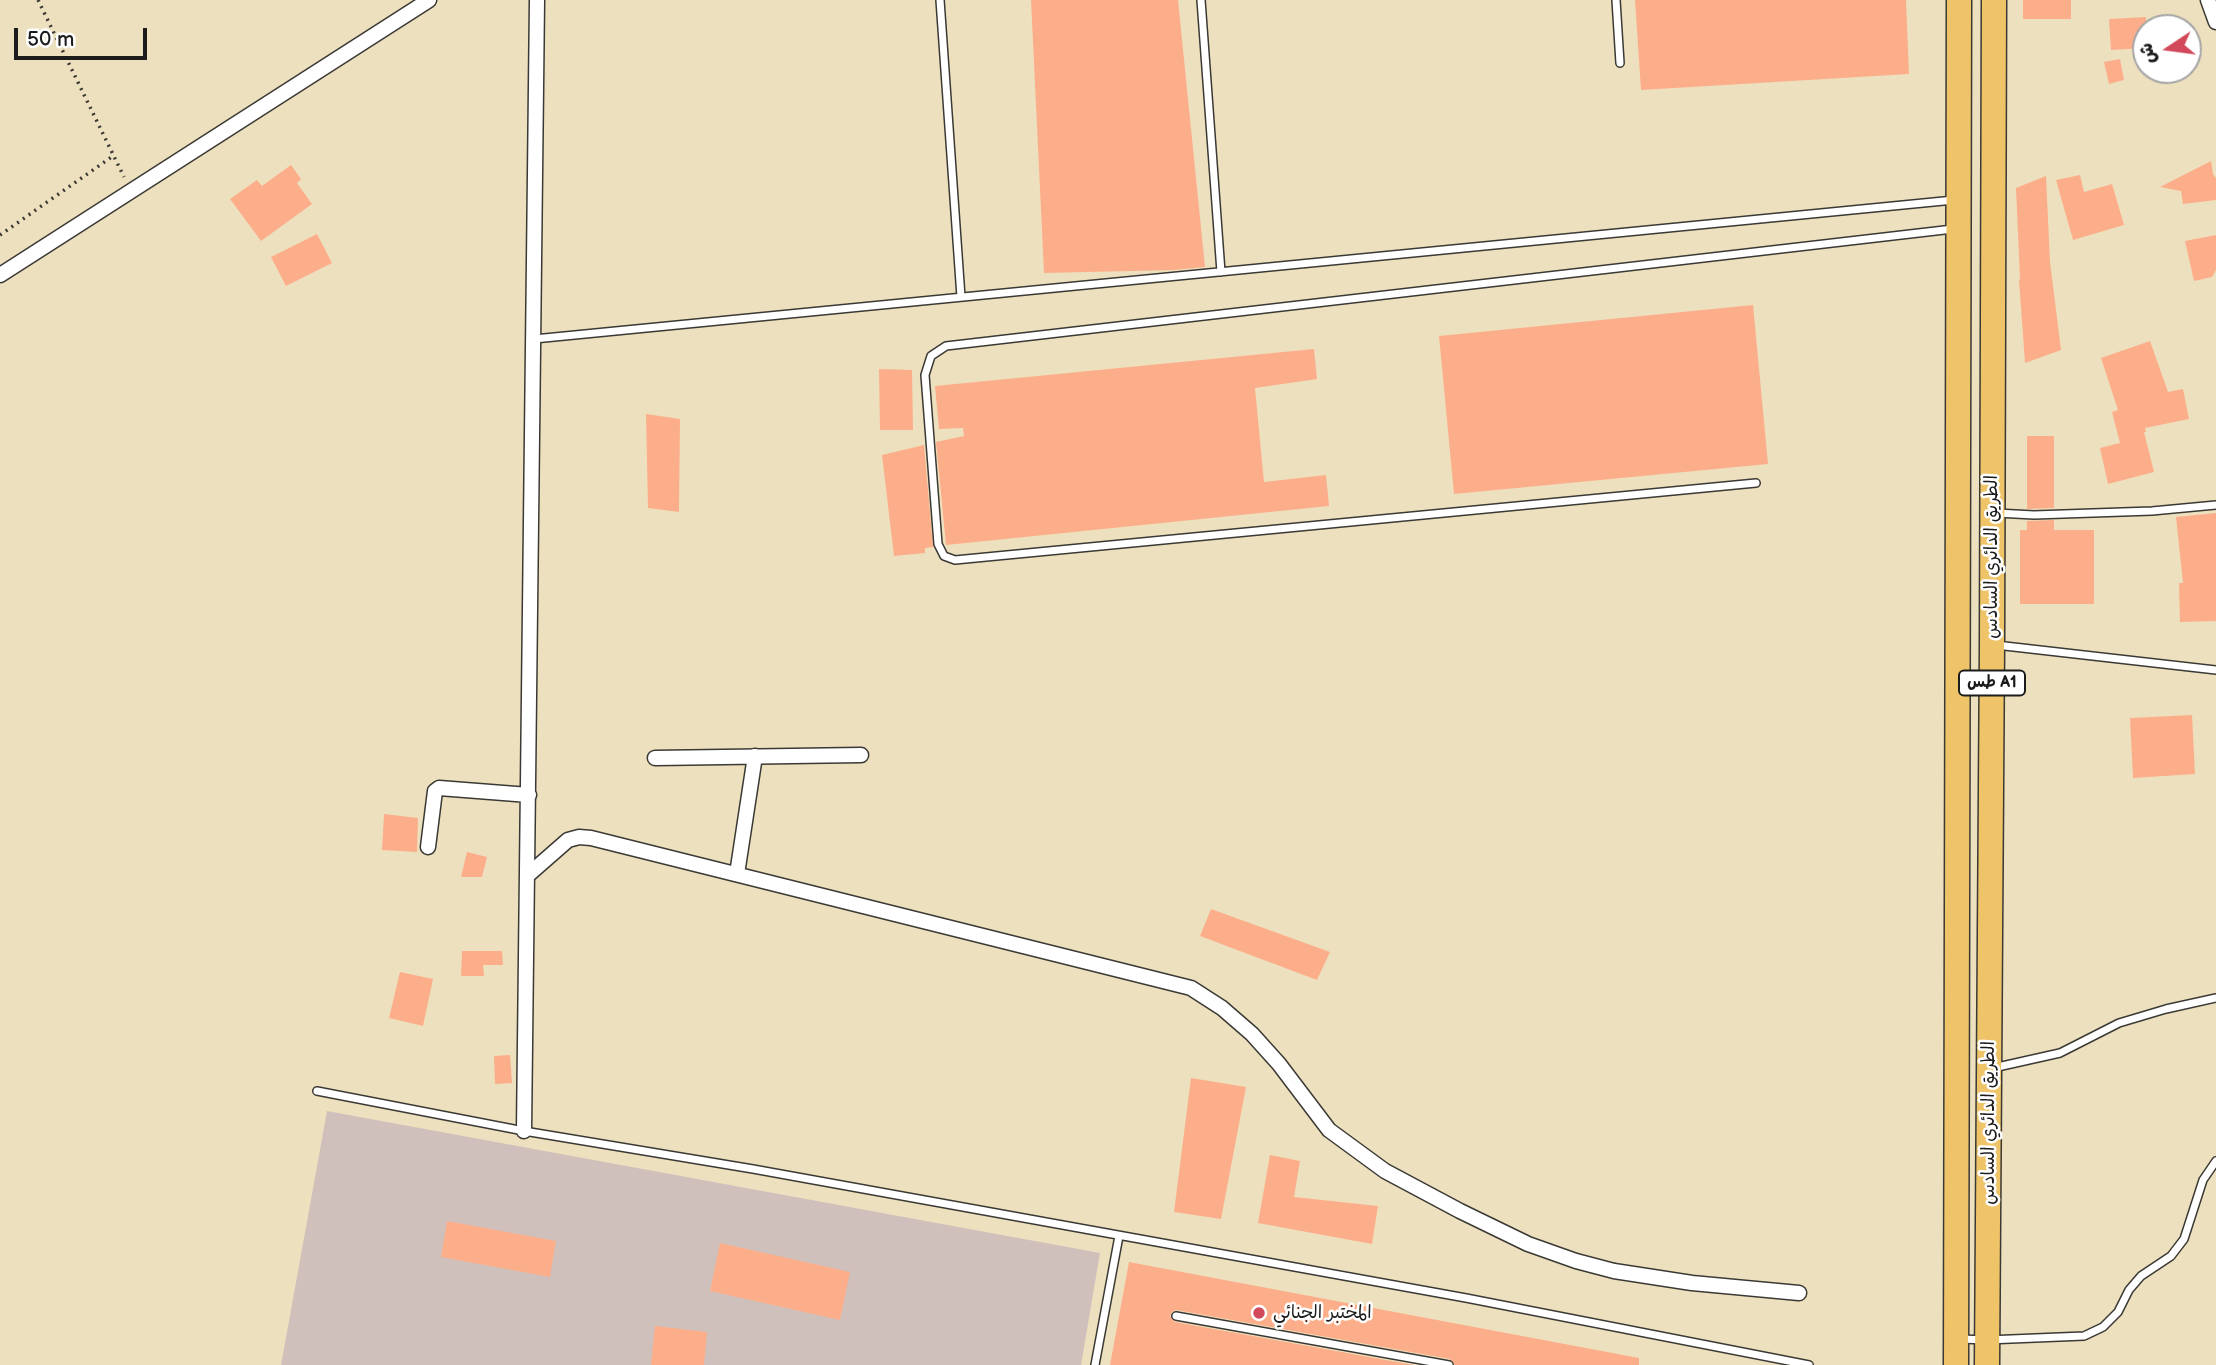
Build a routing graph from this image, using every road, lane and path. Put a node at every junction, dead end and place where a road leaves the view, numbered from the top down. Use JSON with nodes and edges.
{"nodes":[{"id":1,"x":38,"y":0,"type":"edge"},
{"id":2,"x":429,"y":0,"type":"edge"},
{"id":3,"x":537,"y":0,"type":"edge"},
{"id":4,"x":940,"y":0,"type":"edge"},
{"id":5,"x":1201,"y":0,"type":"edge"},
{"id":6,"x":1616,"y":0,"type":"edge"},
{"id":7,"x":1959,"y":0,"type":"edge"},
{"id":8,"x":1994,"y":0,"type":"edge"},
{"id":9,"x":2208,"y":0,"type":"edge"},
{"id":10,"x":2216,"y":22,"type":"edge"},
{"id":11,"x":1620,"y":63,"type":"dead end"},
{"id":12,"x":114,"y":156,"type":"junction"},
{"id":13,"x":131,"y":191,"type":"junction"},
{"id":14,"x":1957,"y":200,"type":"junction"},
{"id":15,"x":1957,"y":229,"type":"junction"},
{"id":16,"x":0,"y":235,"type":"edge"},
{"id":17,"x":1221,"y":272,"type":"junction"},
{"id":18,"x":0,"y":275,"type":"edge"},
{"id":19,"x":961,"y":297,"type":"junction"},
{"id":20,"x":534,"y":339,"type":"junction"},
{"id":21,"x":1756,"y":483,"type":"dead end"},
{"id":22,"x":2216,"y":505,"type":"edge"},
{"id":23,"x":1992,"y":513,"type":"junction"},
{"id":24,"x":1992,"y":644,"type":"junction"},
{"id":25,"x":2216,"y":670,"type":"edge"},
{"id":26,"x":860,"y":755,"type":"dead end"},
{"id":27,"x":755,"y":756,"type":"junction"},
{"id":28,"x":655,"y":758,"type":"dead end"},
{"id":29,"x":529,"y":795,"type":"junction"},
{"id":30,"x":428,"y":847,"type":"dead end"},
{"id":31,"x":737,"y":874,"type":"junction"},
{"id":32,"x":528,"y":875,"type":"junction"},
{"id":33,"x":2216,"y":998,"type":"edge"},
{"id":34,"x":1989,"y":1069,"type":"junction"},
{"id":35,"x":317,"y":1091,"type":"dead end"},
{"id":36,"x":524,"y":1130,"type":"junction"},
{"id":37,"x":2216,"y":1161,"type":"edge"},
{"id":38,"x":1119,"y":1236,"type":"junction"},
{"id":39,"x":1799,"y":1293,"type":"dead end"},
{"id":40,"x":1176,"y":1316,"type":"dead end"},
{"id":41,"x":1956,"y":1338,"type":"junction"},
{"id":42,"x":1987,"y":1340,"type":"junction"},
{"id":43,"x":1095,"y":1365,"type":"edge"},
{"id":44,"x":1449,"y":1365,"type":"edge"},
{"id":45,"x":1805,"y":1365,"type":"edge"},
{"id":46,"x":1956,"y":1365,"type":"edge"},
{"id":47,"x":1987,"y":1365,"type":"edge"}],
"edges":[{"from":1,"to":12,"type":"path"},
{"from":2,"to":13,"type":"street"},
{"from":3,"to":20,"type":"street"},
{"from":4,"to":19,"type":"lane"},
{"from":5,"to":17,"type":"lane"},
{"from":6,"to":11,"type":"lane"},
{"from":7,"to":14,"type":"highway","name":"الطريق الدائري السادس","number":"طس A1"},
{"from":8,"to":23,"type":"highway","name":"الطريق الدائري السادس","number":"طس A1"},
{"from":9,"to":10,"type":"street"},
{"from":12,"to":13,"type":"path"},
{"from":12,"to":16,"type":"path"},
{"from":13,"to":18,"type":"street"},
{"from":14,"to":15,"type":"highway","name":"الطريق الدائري السادس","number":"طس A1"},
{"from":14,"to":17,"type":"lane"},
{"from":15,"to":21,"type":"lane"},
{"from":15,"to":41,"type":"highway","name":"الطريق الدائري السادس","number":"طس A1"},
{"from":17,"to":19,"type":"lane"},
{"from":19,"to":20,"type":"lane"},
{"from":20,"to":29,"type":"street"},
{"from":22,"to":23,"type":"lane"},
{"from":23,"to":24,"type":"highway","name":"الطريق الدائري السادس","number":"طس A1"},
{"from":24,"to":25,"type":"lane"},
{"from":24,"to":34,"type":"highway","name":"الطريق الدائري السادس","number":"طس A1"},
{"from":26,"to":27,"type":"street"},
{"from":27,"to":28,"type":"street"},
{"from":27,"to":31,"type":"street"},
{"from":29,"to":30,"type":"street"},
{"from":29,"to":32,"type":"street"},
{"from":31,"to":32,"type":"street"},
{"from":31,"to":39,"type":"street"},
{"from":32,"to":36,"type":"street"},
{"from":33,"to":34,"type":"lane"},
{"from":34,"to":42,"type":"highway","name":"الطريق الدائري السادس","number":"طس A1"},
{"from":35,"to":36,"type":"lane"},
{"from":36,"to":38,"type":"lane"},
{"from":37,"to":42,"type":"lane"},
{"from":38,"to":43,"type":"lane"},
{"from":38,"to":45,"type":"lane"},
{"from":40,"to":44,"type":"lane"},
{"from":41,"to":42,"type":"lane"},
{"from":41,"to":46,"type":"highway","name":"الطريق الدائري السادس","number":"طس A1"},
{"from":42,"to":47,"type":"highway","name":"الطريق الدائري السادس","number":"طس A1"}]}
